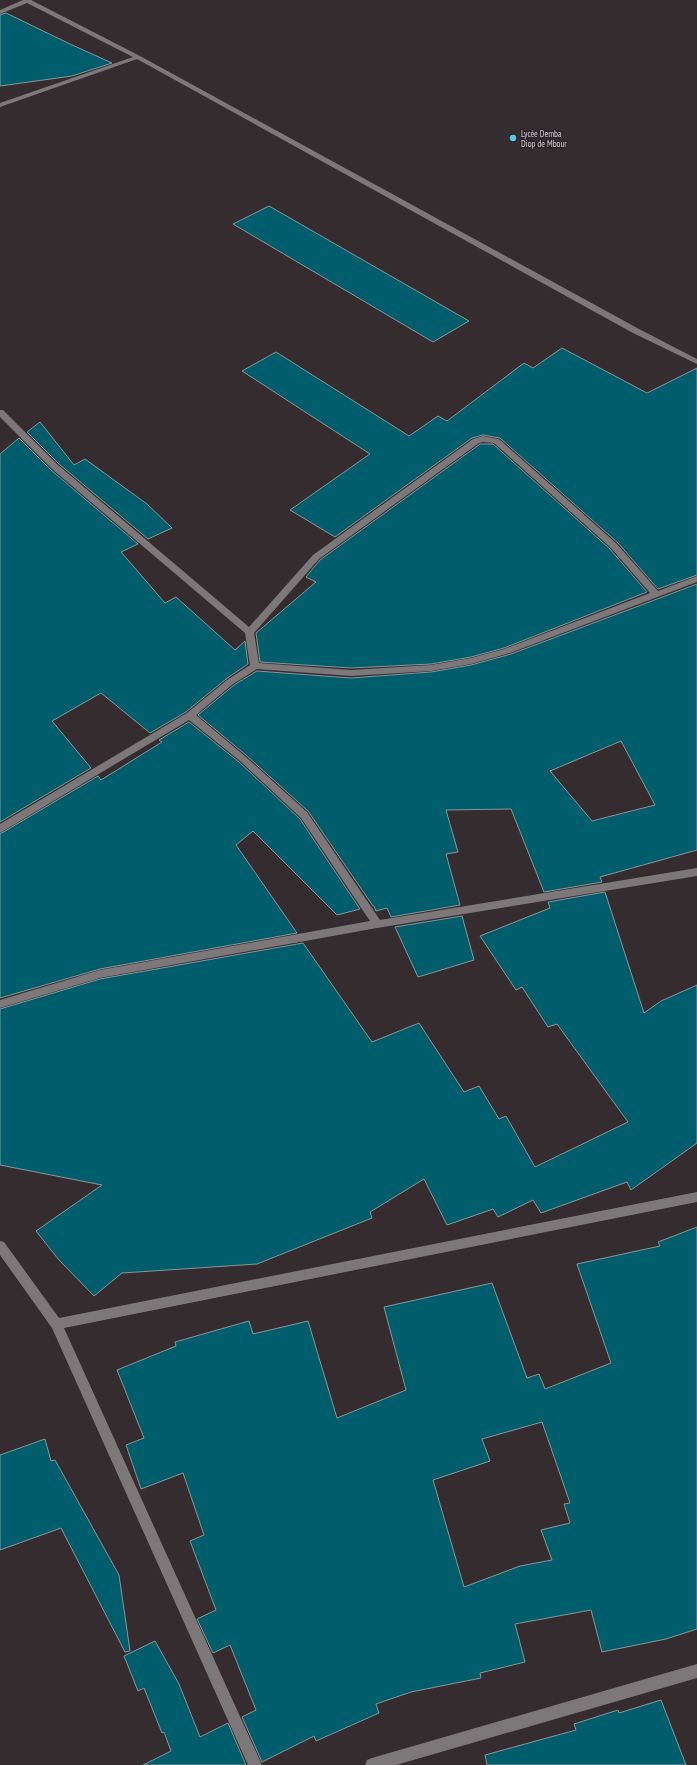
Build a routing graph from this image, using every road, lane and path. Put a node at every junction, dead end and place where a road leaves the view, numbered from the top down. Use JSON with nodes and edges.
{"nodes":[{"id":1,"x":27,"y":0,"type":"edge"},
{"id":2,"x":0,"y":12,"type":"edge"},
{"id":3,"x":138,"y":57,"type":"junction"},
{"id":4,"x":0,"y":106,"type":"edge"},
{"id":5,"x":697,"y":362,"type":"edge"},
{"id":6,"x":0,"y":412,"type":"edge"},
{"id":7,"x":697,"y":579,"type":"edge"},
{"id":8,"x":656,"y":594,"type":"junction"},
{"id":9,"x":248,"y":632,"type":"junction"},
{"id":10,"x":255,"y":666,"type":"junction"},
{"id":11,"x":190,"y":715,"type":"junction"},
{"id":12,"x":0,"y":829,"type":"edge"},
{"id":13,"x":697,"y":872,"type":"edge"},
{"id":14,"x":377,"y":924,"type":"junction"},
{"id":15,"x":0,"y":1004,"type":"edge"},
{"id":16,"x":697,"y":1197,"type":"edge"},
{"id":17,"x":0,"y":1246,"type":"edge"},
{"id":18,"x":56,"y":1324,"type":"junction"},
{"id":19,"x":697,"y":1671,"type":"edge"},
{"id":20,"x":254,"y":1765,"type":"edge"},
{"id":21,"x":372,"y":1765,"type":"edge"}],
"edges":[{"from":1,"to":2,"type":"street"},
{"from":1,"to":3,"type":"street"},
{"from":3,"to":4,"type":"street"},
{"from":3,"to":5,"type":"street"},
{"from":6,"to":9,"type":"street"},
{"from":7,"to":8,"type":"street"},
{"from":8,"to":9,"type":"street"},
{"from":8,"to":10,"type":"street"},
{"from":9,"to":10,"type":"street"},
{"from":10,"to":11,"type":"street"},
{"from":11,"to":12,"type":"street"},
{"from":11,"to":14,"type":"street"},
{"from":13,"to":14,"type":"street"},
{"from":14,"to":15,"type":"street"},
{"from":16,"to":18,"type":"street"},
{"from":17,"to":18,"type":"street"},
{"from":18,"to":20,"type":"street"},
{"from":19,"to":21,"type":"street"}]}
